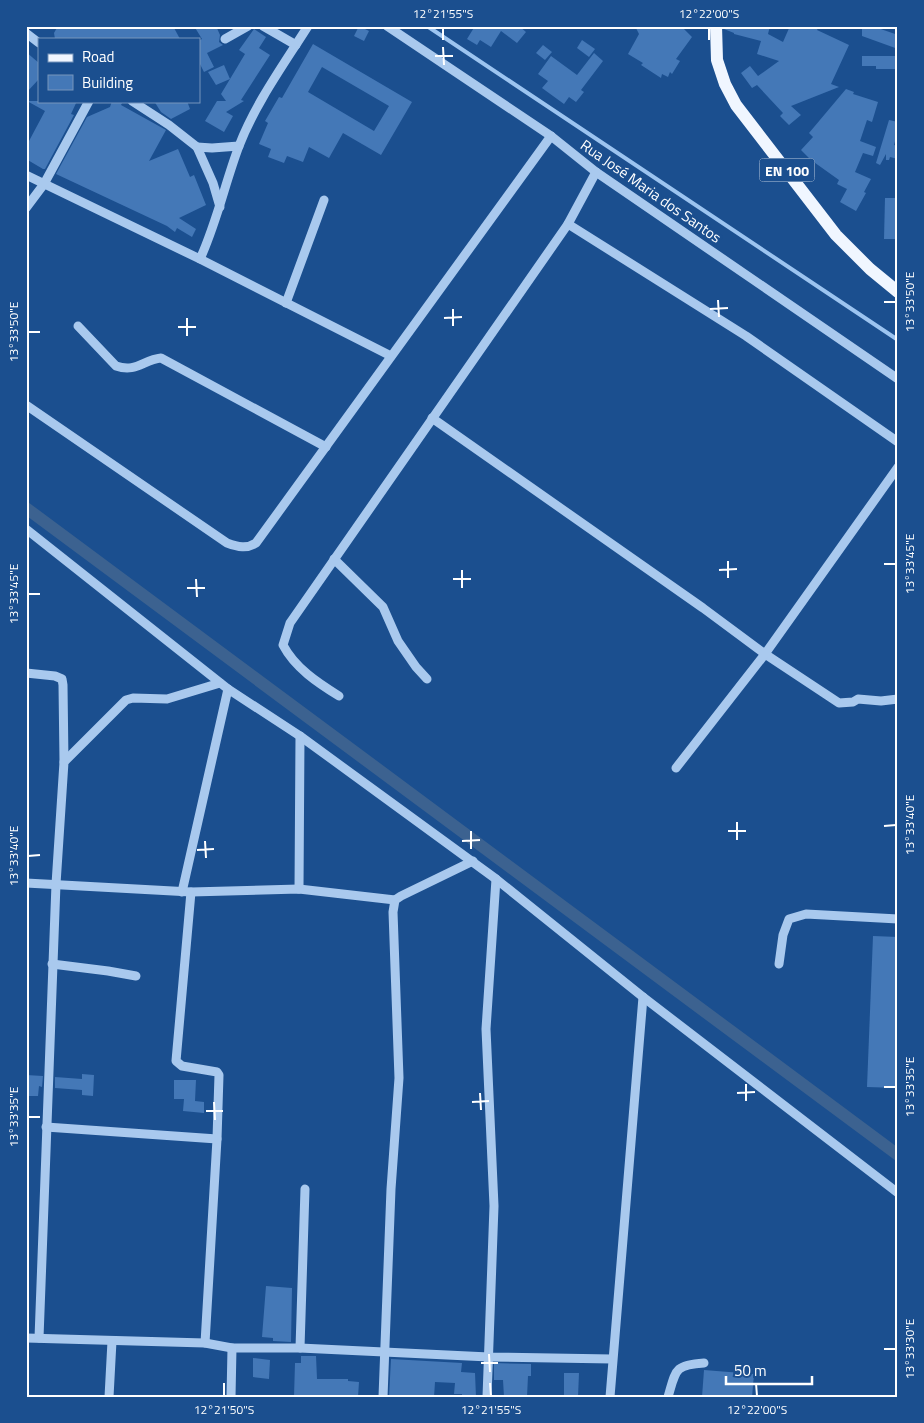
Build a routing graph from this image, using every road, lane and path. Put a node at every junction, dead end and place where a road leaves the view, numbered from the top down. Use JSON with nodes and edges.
{"nodes":[{"id":1,"x":248,"y":26,"type":"edge"},
{"id":2,"x":263,"y":26,"type":"edge"},
{"id":3,"x":308,"y":26,"type":"edge"},
{"id":4,"x":387,"y":26,"type":"edge"},
{"id":5,"x":716,"y":26,"type":"edge"},
{"id":6,"x":26,"y":33,"type":"edge"},
{"id":7,"x":225,"y":39,"type":"dead end"},
{"id":8,"x":38,"y":42,"type":"edge"},
{"id":9,"x":296,"y":45,"type":"junction"},
{"id":10,"x":88,"y":102,"type":"edge"},
{"id":11,"x":134,"y":102,"type":"edge"},
{"id":12,"x":551,"y":136,"type":"junction"},
{"id":13,"x":239,"y":146,"type":"junction"},
{"id":14,"x":197,"y":147,"type":"junction"},
{"id":15,"x":596,"y":172,"type":"junction"},
{"id":16,"x":26,"y":175,"type":"edge"},
{"id":17,"x":44,"y":184,"type":"junction"},
{"id":18,"x":324,"y":200,"type":"dead end"},
{"id":19,"x":220,"y":207,"type":"junction"},
{"id":20,"x":26,"y":208,"type":"edge"},
{"id":21,"x":568,"y":224,"type":"junction"},
{"id":22,"x":200,"y":259,"type":"junction"},
{"id":23,"x":898,"y":292,"type":"edge"},
{"id":24,"x":286,"y":303,"type":"junction"},
{"id":25,"x":78,"y":326,"type":"dead end"},
{"id":26,"x":391,"y":356,"type":"junction"},
{"id":27,"x":898,"y":379,"type":"edge"},
{"id":28,"x":26,"y":405,"type":"edge"},
{"id":29,"x":432,"y":418,"type":"junction"},
{"id":30,"x":898,"y":442,"type":"edge"},
{"id":31,"x":326,"y":447,"type":"junction"},
{"id":32,"x":898,"y":467,"type":"edge"},
{"id":33,"x":26,"y":529,"type":"edge"},
{"id":34,"x":334,"y":559,"type":"junction"},
{"id":35,"x":765,"y":654,"type":"junction"},
{"id":36,"x":26,"y":673,"type":"edge"},
{"id":37,"x":428,"y":679,"type":"dead end"},
{"id":38,"x":220,"y":683,"type":"junction"},
{"id":39,"x":228,"y":689,"type":"junction"},
{"id":40,"x":340,"y":696,"type":"dead end"},
{"id":41,"x":898,"y":699,"type":"edge"},
{"id":42,"x":300,"y":736,"type":"junction"},
{"id":43,"x":64,"y":762,"type":"junction"},
{"id":44,"x":676,"y":768,"type":"dead end"},
{"id":45,"x":473,"y":862,"type":"junction"},
{"id":46,"x":496,"y":879,"type":"junction"},
{"id":47,"x":26,"y":883,"type":"edge"},
{"id":48,"x":56,"y":884,"type":"junction"},
{"id":49,"x":300,"y":889,"type":"junction"},
{"id":50,"x":186,"y":892,"type":"junction"},
{"id":51,"x":395,"y":900,"type":"junction"},
{"id":52,"x":898,"y":920,"type":"edge"},
{"id":53,"x":52,"y":964,"type":"junction"},
{"id":54,"x":779,"y":964,"type":"dead end"},
{"id":55,"x":136,"y":976,"type":"dead end"},
{"id":56,"x":643,"y":997,"type":"junction"},
{"id":57,"x":46,"y":1127,"type":"junction"},
{"id":58,"x":217,"y":1139,"type":"junction"},
{"id":59,"x":305,"y":1189,"type":"dead end"},
{"id":60,"x":898,"y":1193,"type":"edge"},
{"id":61,"x":26,"y":1338,"type":"edge"},
{"id":62,"x":39,"y":1338,"type":"junction"},
{"id":63,"x":112,"y":1342,"type":"junction"},
{"id":64,"x":205,"y":1343,"type":"junction"},
{"id":65,"x":232,"y":1348,"type":"junction"},
{"id":66,"x":300,"y":1348,"type":"junction"},
{"id":67,"x":385,"y":1352,"type":"junction"},
{"id":68,"x":490,"y":1357,"type":"junction"},
{"id":69,"x":612,"y":1358,"type":"junction"},
{"id":70,"x":704,"y":1363,"type":"dead end"},
{"id":71,"x":109,"y":1397,"type":"edge"},
{"id":72,"x":231,"y":1397,"type":"edge"},
{"id":73,"x":383,"y":1397,"type":"edge"},
{"id":74,"x":487,"y":1397,"type":"edge"},
{"id":75,"x":610,"y":1397,"type":"edge"},
{"id":76,"x":668,"y":1397,"type":"edge"}],
"edges":[{"from":1,"to":7,"type":"street"},
{"from":2,"to":9,"type":"street"},
{"from":3,"to":9,"type":"street"},
{"from":4,"to":12,"type":"street","name":"Rua José Maria dos Santos"},
{"from":5,"to":23,"type":"main road","number":"EN 100"},
{"from":6,"to":8,"type":"street"},
{"from":9,"to":13,"type":"street"},
{"from":10,"to":17,"type":"street"},
{"from":11,"to":14,"type":"street"},
{"from":12,"to":15,"type":"street","name":"Rua José Maria dos Santos"},
{"from":12,"to":26,"type":"street"},
{"from":13,"to":14,"type":"street"},
{"from":13,"to":19,"type":"street"},
{"from":14,"to":19,"type":"street"},
{"from":15,"to":21,"type":"street"},
{"from":15,"to":27,"type":"street","name":"Rua José Maria dos Santos"},
{"from":16,"to":17,"type":"street"},
{"from":17,"to":20,"type":"street"},
{"from":17,"to":22,"type":"street"},
{"from":18,"to":24,"type":"street"},
{"from":19,"to":22,"type":"street"},
{"from":21,"to":29,"type":"street"},
{"from":21,"to":30,"type":"street"},
{"from":22,"to":24,"type":"street"},
{"from":24,"to":26,"type":"street"},
{"from":25,"to":31,"type":"street"},
{"from":26,"to":31,"type":"street"},
{"from":28,"to":31,"type":"street"},
{"from":29,"to":34,"type":"street"},
{"from":29,"to":35,"type":"street"},
{"from":32,"to":35,"type":"street"},
{"from":33,"to":38,"type":"street"},
{"from":34,"to":37,"type":"street"},
{"from":34,"to":40,"type":"street"},
{"from":35,"to":41,"type":"street"},
{"from":35,"to":44,"type":"street"},
{"from":36,"to":43,"type":"street"},
{"from":38,"to":39,"type":"street"},
{"from":38,"to":43,"type":"street"},
{"from":39,"to":42,"type":"street"},
{"from":39,"to":50,"type":"street"},
{"from":42,"to":45,"type":"street"},
{"from":42,"to":49,"type":"street"},
{"from":43,"to":48,"type":"street"},
{"from":45,"to":46,"type":"street"},
{"from":45,"to":51,"type":"street"},
{"from":46,"to":56,"type":"street"},
{"from":46,"to":68,"type":"street"},
{"from":47,"to":48,"type":"street"},
{"from":48,"to":50,"type":"street"},
{"from":48,"to":53,"type":"street"},
{"from":49,"to":50,"type":"street"},
{"from":49,"to":51,"type":"street"},
{"from":50,"to":58,"type":"street"},
{"from":51,"to":67,"type":"street"},
{"from":52,"to":54,"type":"street"},
{"from":53,"to":55,"type":"street"},
{"from":53,"to":57,"type":"street"},
{"from":56,"to":60,"type":"street"},
{"from":56,"to":69,"type":"street"},
{"from":57,"to":58,"type":"street"},
{"from":57,"to":62,"type":"street"},
{"from":58,"to":64,"type":"street"},
{"from":59,"to":66,"type":"street"},
{"from":61,"to":62,"type":"street"},
{"from":62,"to":63,"type":"street"},
{"from":63,"to":64,"type":"street"},
{"from":63,"to":71,"type":"street"},
{"from":64,"to":65,"type":"street"},
{"from":65,"to":66,"type":"street"},
{"from":65,"to":72,"type":"street"},
{"from":66,"to":67,"type":"street"},
{"from":67,"to":68,"type":"street"},
{"from":67,"to":73,"type":"street"},
{"from":68,"to":69,"type":"street"},
{"from":68,"to":74,"type":"street"},
{"from":69,"to":75,"type":"street"},
{"from":70,"to":76,"type":"street"}]}
